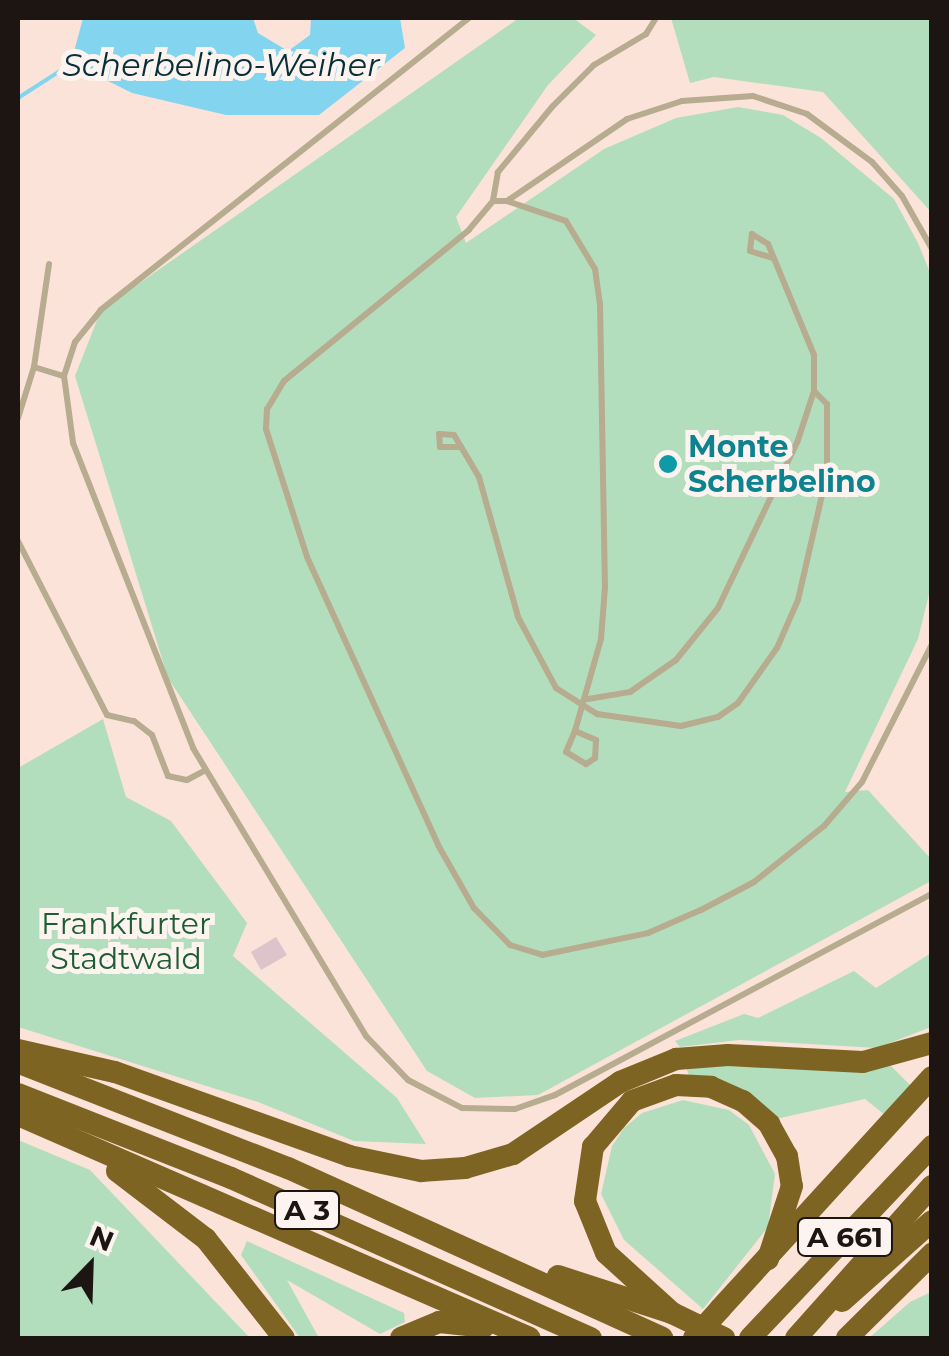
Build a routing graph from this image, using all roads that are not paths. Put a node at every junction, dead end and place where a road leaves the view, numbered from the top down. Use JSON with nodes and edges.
{"nodes":[{"id":1,"x":470,"y":18,"type":"edge"},
{"id":2,"x":656,"y":18,"type":"edge"},
{"id":3,"x":492,"y":200,"type":"junction"},
{"id":4,"x":507,"y":201,"type":"junction"},
{"id":5,"x":932,"y":249,"type":"edge"},
{"id":6,"x":774,"y":258,"type":"junction"},
{"id":7,"x":49,"y":264,"type":"dead end"},
{"id":8,"x":34,"y":367,"type":"junction"},
{"id":9,"x":64,"y":376,"type":"junction"},
{"id":10,"x":814,"y":391,"type":"junction"},
{"id":11,"x":18,"y":418,"type":"edge"},
{"id":12,"x":461,"y":448,"type":"dead end"},
{"id":13,"x":18,"y":541,"type":"edge"},
{"id":14,"x":932,"y":644,"type":"edge"},
{"id":15,"x":586,"y":702,"type":"junction"},
{"id":16,"x":575,"y":732,"type":"junction"},
{"id":17,"x":206,"y":770,"type":"junction"},
{"id":18,"x":932,"y":894,"type":"edge"},
{"id":19,"x":932,"y":1043,"type":"edge"},
{"id":20,"x":18,"y":1050,"type":"edge"},
{"id":21,"x":18,"y":1062,"type":"edge"},
{"id":22,"x":932,"y":1077,"type":"edge"},
{"id":23,"x":18,"y":1094,"type":"edge"},
{"id":24,"x":18,"y":1115,"type":"edge"},
{"id":25,"x":50,"y":1130,"type":"junction"},
{"id":26,"x":932,"y":1146,"type":"edge"},
{"id":27,"x":932,"y":1186,"type":"edge"},
{"id":28,"x":932,"y":1221,"type":"edge"},
{"id":29,"x":469,"y":1248,"type":"junction"},
{"id":30,"x":768,"y":1260,"type":"junction"},
{"id":31,"x":926,"y":1261,"type":"edge"},
{"id":32,"x":672,"y":1313,"type":"junction"},
{"id":33,"x":755,"y":1333,"type":"edge"},
{"id":34,"x":284,"y":1338,"type":"edge"},
{"id":35,"x":404,"y":1338,"type":"edge"},
{"id":36,"x":519,"y":1338,"type":"edge"},
{"id":37,"x":530,"y":1338,"type":"edge"},
{"id":38,"x":592,"y":1338,"type":"edge"},
{"id":39,"x":662,"y":1338,"type":"edge"},
{"id":40,"x":694,"y":1338,"type":"edge"},
{"id":41,"x":724,"y":1338,"type":"edge"},
{"id":42,"x":797,"y":1338,"type":"edge"},
{"id":43,"x":847,"y":1338,"type":"edge"}],
"edges":[{"from":1,"to":9,"type":"lane"},
{"from":2,"to":3,"type":"lane"},
{"from":3,"to":4,"type":"lane"},
{"from":3,"to":14,"type":"lane"},
{"from":4,"to":5,"type":"lane"},
{"from":4,"to":15,"type":"lane"},
{"from":6,"to":6,"type":"lane"},
{"from":6,"to":10,"type":"lane"},
{"from":7,"to":8,"type":"lane"},
{"from":8,"to":9,"type":"lane"},
{"from":8,"to":11,"type":"lane"},
{"from":9,"to":17,"type":"lane"},
{"from":10,"to":15,"type":"lane"},
{"from":10,"to":15,"type":"lane"},
{"from":12,"to":15,"type":"lane"},
{"from":13,"to":17,"type":"lane"},
{"from":15,"to":16,"type":"lane"},
{"from":16,"to":16,"type":"lane"},
{"from":17,"to":18,"type":"lane"},
{"from":19,"to":20,"type":"highway"},
{"from":21,"to":29,"type":"highway","number":"A 3"},
{"from":22,"to":30,"type":"highway"},
{"from":23,"to":38,"type":"highway","number":"A 3"},
{"from":24,"to":25,"type":"highway"},
{"from":25,"to":34,"type":"highway"},
{"from":25,"to":37,"type":"highway"},
{"from":26,"to":33,"type":"highway","number":"A 661"},
{"from":27,"to":42,"type":"highway","number":"A 661"},
{"from":28,"to":42,"type":"highway"},
{"from":29,"to":32,"type":"highway"},
{"from":29,"to":39,"type":"highway","number":"A 3"},
{"from":30,"to":32,"type":"highway"},
{"from":30,"to":40,"type":"highway","bridge":true},
{"from":31,"to":43,"type":"highway"},
{"from":32,"to":41,"type":"highway"},
{"from":35,"to":36,"type":"highway"}]}
